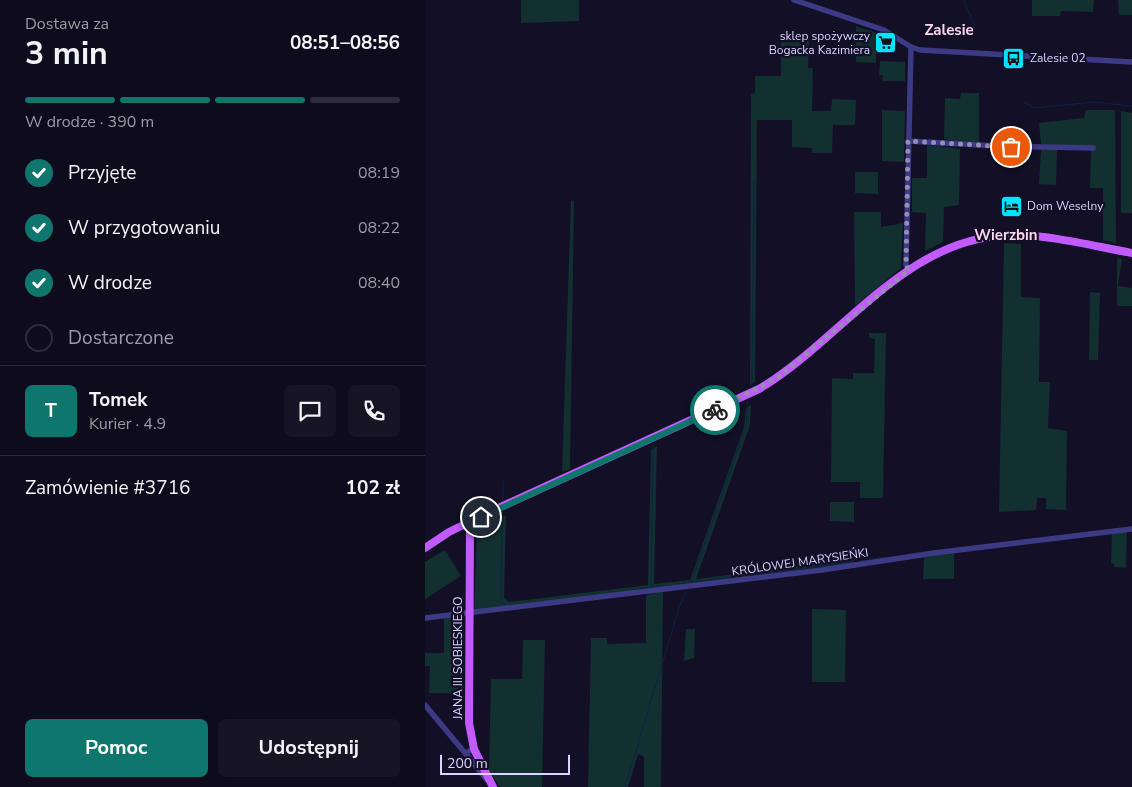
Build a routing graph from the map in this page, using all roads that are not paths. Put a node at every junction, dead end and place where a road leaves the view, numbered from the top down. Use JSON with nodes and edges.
{"nodes":[{"id":1,"x":795,"y":0,"type":"edge"},
{"id":2,"x":911,"y":47,"type":"junction"},
{"id":3,"x":1132,"y":62,"type":"edge"},
{"id":4,"x":908,"y":141,"type":"junction"},
{"id":5,"x":1093,"y":148,"type":"dead end"},
{"id":6,"x":1132,"y":253,"type":"edge"},
{"id":7,"x":909,"y":270,"type":"junction"},
{"id":8,"x":467,"y":524,"type":"junction"},
{"id":9,"x":1132,"y":529,"type":"edge"},
{"id":10,"x":425,"y":548,"type":"edge"},
{"id":11,"x":470,"y":614,"type":"junction"},
{"id":12,"x":425,"y":618,"type":"edge"},
{"id":13,"x":425,"y":705,"type":"edge"},
{"id":14,"x":474,"y":749,"type":"junction"},
{"id":15,"x":465,"y":753,"type":"junction"},
{"id":16,"x":491,"y":784,"type":"edge"}],
"edges":[{"from":1,"to":2,"type":"street"},
{"from":2,"to":3,"type":"street"},
{"from":2,"to":4,"type":"street"},
{"from":4,"to":5,"type":"street"},
{"from":4,"to":7,"type":"street"},
{"from":6,"to":7,"type":"main road"},
{"from":7,"to":8,"type":"main road"},
{"from":8,"to":10,"type":"main road"},
{"from":8,"to":11,"type":"main road","name":"JANA III SOBIESKIEGO"},
{"from":9,"to":11,"type":"street","name":"KRÓLOWEJ MARYSIEŃKI"},
{"from":11,"to":12,"type":"street","name":"KRÓLOWEJ MARYSIEŃKI"},
{"from":11,"to":14,"type":"main road","name":"JANA III SOBIESKIEGO"},
{"from":13,"to":15,"type":"street"},
{"from":14,"to":15,"type":"street"},
{"from":14,"to":16,"type":"main road","name":"JANA III SOBIESKIEGO"},
{"from":15,"to":16,"type":"street"}]}
